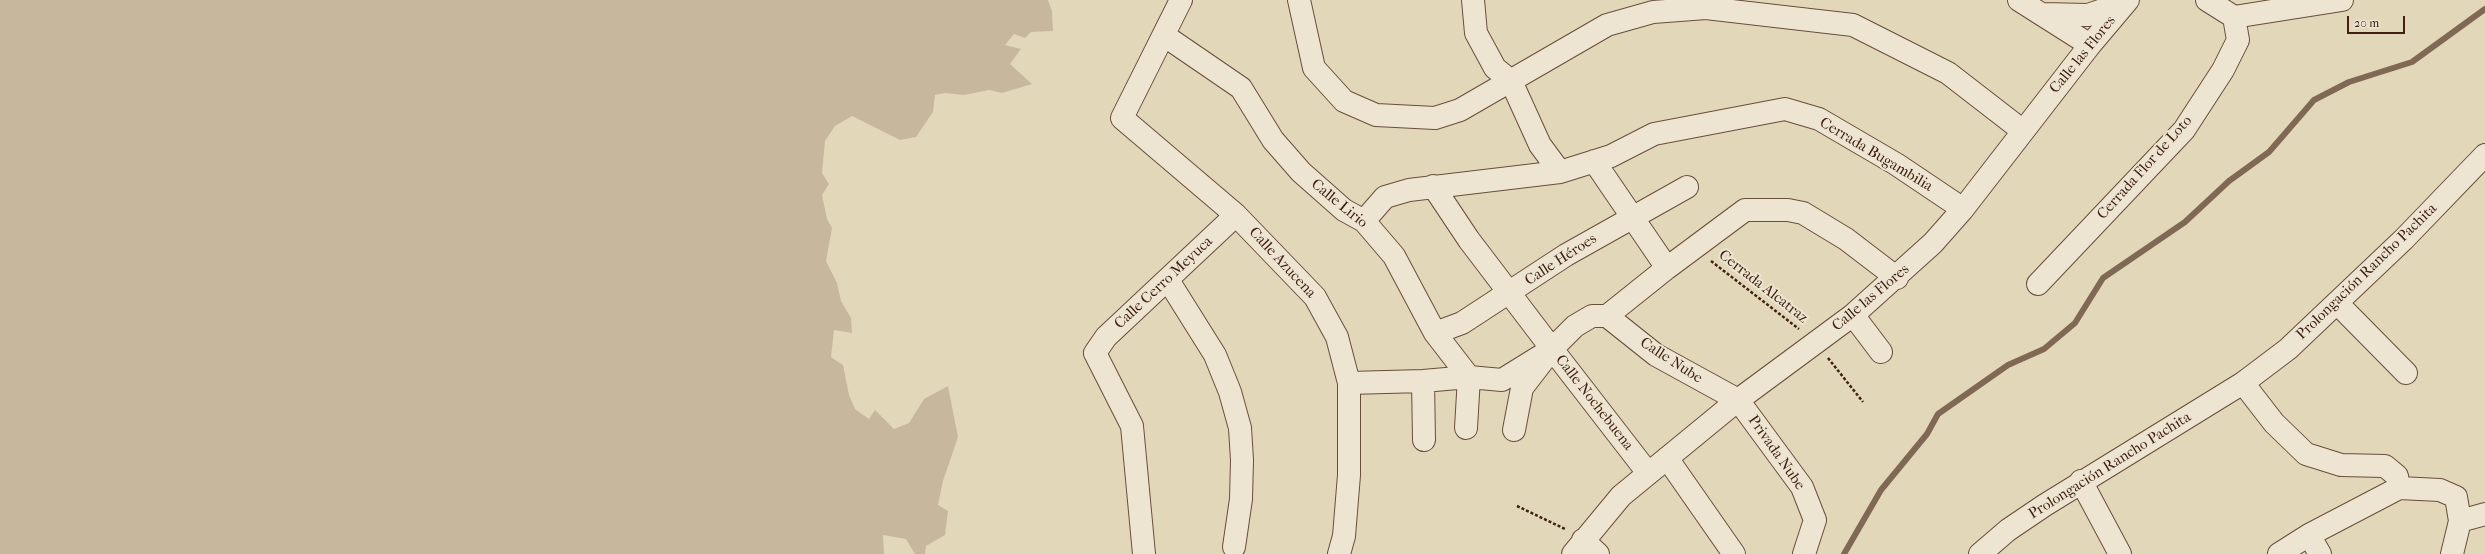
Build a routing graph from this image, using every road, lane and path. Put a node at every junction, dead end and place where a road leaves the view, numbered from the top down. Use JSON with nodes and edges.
{"nodes":[{"id":1,"x":1181,"y":0,"type":"edge"},
{"id":2,"x":1299,"y":0,"type":"edge"},
{"id":3,"x":1473,"y":0,"type":"edge"},
{"id":4,"x":2019,"y":0,"type":"edge"},
{"id":5,"x":2207,"y":0,"type":"edge"},
{"id":6,"x":2342,"y":0,"type":"edge"},
{"id":7,"x":2128,"y":1,"type":"edge"},
{"id":8,"x":2043,"y":14,"type":"junction"},
{"id":9,"x":2234,"y":17,"type":"junction"},
{"id":10,"x":1165,"y":36,"type":"junction"},
{"id":11,"x":2090,"y":45,"type":"junction"},
{"id":12,"x":1511,"y":81,"type":"junction"},
{"id":13,"x":2023,"y":131,"type":"junction"},
{"id":14,"x":2485,"y":155,"type":"edge"},
{"id":15,"x":1594,"y":161,"type":"junction"},
{"id":16,"x":1560,"y":172,"type":"junction"},
{"id":17,"x":1433,"y":186,"type":"junction"},
{"id":18,"x":1687,"y":187,"type":"dead end"},
{"id":19,"x":1963,"y":209,"type":"junction"},
{"id":20,"x":1236,"y":215,"type":"junction"},
{"id":21,"x":1632,"y":216,"type":"junction"},
{"id":22,"x":1364,"y":222,"type":"junction"},
{"id":23,"x":1693,"y":248,"type":"junction"},
{"id":24,"x":1666,"y":268,"type":"junction"},
{"id":25,"x":1897,"y":278,"type":"junction"},
{"id":26,"x":1168,"y":280,"type":"junction"},
{"id":27,"x":2038,"y":284,"type":"dead end"},
{"id":28,"x":1509,"y":293,"type":"junction"},
{"id":29,"x":2337,"y":303,"type":"junction"},
{"id":30,"x":1853,"y":315,"type":"junction"},
{"id":31,"x":1608,"y":316,"type":"junction"},
{"id":32,"x":1436,"y":333,"type":"junction"},
{"id":33,"x":1816,"y":342,"type":"junction"},
{"id":34,"x":1552,"y":349,"type":"junction"},
{"id":35,"x":1881,"y":352,"type":"dead end"},
{"id":36,"x":2406,"y":373,"type":"dead end"},
{"id":37,"x":1469,"y":377,"type":"junction"},
{"id":38,"x":1423,"y":381,"type":"junction"},
{"id":39,"x":1349,"y":383,"type":"junction"},
{"id":40,"x":2243,"y":383,"type":"junction"},
{"id":41,"x":1738,"y":400,"type":"junction"},
{"id":42,"x":1863,"y":402,"type":"dead end"},
{"id":43,"x":1466,"y":428,"type":"dead end"},
{"id":44,"x":1514,"y":430,"type":"dead end"},
{"id":45,"x":1424,"y":440,"type":"dead end"},
{"id":46,"x":1667,"y":458,"type":"junction"},
{"id":47,"x":1648,"y":473,"type":"junction"},
{"id":48,"x":2081,"y":482,"type":"junction"},
{"id":49,"x":2399,"y":488,"type":"junction"},
{"id":50,"x":1517,"y":506,"type":"dead end"},
{"id":51,"x":2485,"y":514,"type":"edge"},
{"id":52,"x":2460,"y":521,"type":"junction"},
{"id":53,"x":1556,"y":525,"type":"dead end"},
{"id":54,"x":2309,"y":535,"type":"junction"},
{"id":55,"x":1234,"y":547,"type":"dead end"},
{"id":56,"x":1585,"y":549,"type":"edge"},
{"id":57,"x":1144,"y":554,"type":"edge"},
{"id":58,"x":1339,"y":554,"type":"edge"},
{"id":59,"x":1734,"y":554,"type":"edge"},
{"id":60,"x":1804,"y":554,"type":"edge"},
{"id":61,"x":1980,"y":554,"type":"edge"},
{"id":62,"x":2120,"y":554,"type":"edge"},
{"id":63,"x":2279,"y":554,"type":"edge"},
{"id":64,"x":2320,"y":554,"type":"edge"},
{"id":65,"x":2452,"y":554,"type":"edge"}],
"edges":[{"from":1,"to":10,"type":"street"},
{"from":2,"to":12,"type":"street"},
{"from":3,"to":12,"type":"street"},
{"from":4,"to":8,"type":"street"},
{"from":5,"to":9,"type":"street"},
{"from":6,"to":9,"type":"street"},
{"from":7,"to":8,"type":"street"},
{"from":7,"to":11,"type":"street","name":"Calle las Flores"},
{"from":8,"to":11,"type":"street"},
{"from":9,"to":27,"type":"street","name":"Cerrada Flor de Loto"},
{"from":10,"to":20,"type":"street","name":"Calle Azucena"},
{"from":10,"to":22,"type":"street","name":"Calle Lirio"},
{"from":11,"to":13,"type":"street","name":"Calle las Flores"},
{"from":12,"to":13,"type":"street"},
{"from":12,"to":16,"type":"street"},
{"from":13,"to":19,"type":"street","name":"Calle las Flores"},
{"from":14,"to":29,"type":"street","name":"Prolongación Rancho Pachita"},
{"from":15,"to":16,"type":"street"},
{"from":15,"to":19,"type":"street","name":"Cerrada Bugambilia"},
{"from":15,"to":21,"type":"street"},
{"from":16,"to":17,"type":"street"},
{"from":17,"to":22,"type":"street"},
{"from":17,"to":28,"type":"street"},
{"from":18,"to":21,"type":"street","name":"Calle Héroes"},
{"from":19,"to":25,"type":"street","name":"Calle las Flores"},
{"from":20,"to":26,"type":"street","name":"Calle Cerro Meyuca"},
{"from":20,"to":39,"type":"street","name":"Calle Azucena"},
{"from":21,"to":24,"type":"street"},
{"from":21,"to":28,"type":"street","name":"Calle Héroes"},
{"from":22,"to":32,"type":"street","name":"Calle Lirio"},
{"from":23,"to":24,"type":"street"},
{"from":23,"to":25,"type":"street"},
{"from":23,"to":33,"type":"path","name":"Cerrada Alcatraz"},
{"from":24,"to":31,"type":"street"},
{"from":25,"to":30,"type":"street","name":"Calle las Flores"},
{"from":26,"to":55,"type":"street"},
{"from":26,"to":57,"type":"street","name":"Calle Cerro Meyuca"},
{"from":28,"to":32,"type":"street","name":"Calle Héroes"},
{"from":28,"to":34,"type":"street"},
{"from":29,"to":36,"type":"street"},
{"from":29,"to":40,"type":"street","name":"Prolongación Rancho Pachita"},
{"from":30,"to":33,"type":"street","name":"Calle las Flores"},
{"from":30,"to":35,"type":"street"},
{"from":31,"to":34,"type":"street"},
{"from":31,"to":41,"type":"street","name":"Calle Nube"},
{"from":32,"to":37,"type":"street","name":"Calle Lirio"},
{"from":33,"to":41,"type":"street","name":"Calle las Flores"},
{"from":33,"to":42,"type":"path","name":"Cerrada Alcatraz"},
{"from":34,"to":37,"type":"street","name":"Calle Nochebuena"},
{"from":34,"to":44,"type":"street"},
{"from":34,"to":47,"type":"street","name":"Calle Nochebuena"},
{"from":37,"to":38,"type":"street","name":"Calle Nochebuena"},
{"from":37,"to":43,"type":"street"},
{"from":38,"to":39,"type":"street","name":"Calle Nochebuena"},
{"from":38,"to":45,"type":"street"},
{"from":39,"to":58,"type":"street","name":"Calle Azucena"},
{"from":40,"to":48,"type":"street","name":"Prolongación Rancho Pachita"},
{"from":40,"to":49,"type":"street"},
{"from":41,"to":46,"type":"street","name":"Calle las Flores"},
{"from":41,"to":60,"type":"street","name":"Privada Nube"},
{"from":46,"to":47,"type":"street","name":"Calle las Flores"},
{"from":46,"to":59,"type":"street"},
{"from":47,"to":56,"type":"street","name":"Calle las Flores"},
{"from":48,"to":61,"type":"street","name":"Prolongación Rancho Pachita"},
{"from":48,"to":62,"type":"street"},
{"from":49,"to":52,"type":"street"},
{"from":49,"to":54,"type":"street"},
{"from":50,"to":53,"type":"path"},
{"from":51,"to":52,"type":"street"},
{"from":52,"to":65,"type":"street"},
{"from":54,"to":63,"type":"street"},
{"from":54,"to":64,"type":"street"}]}
